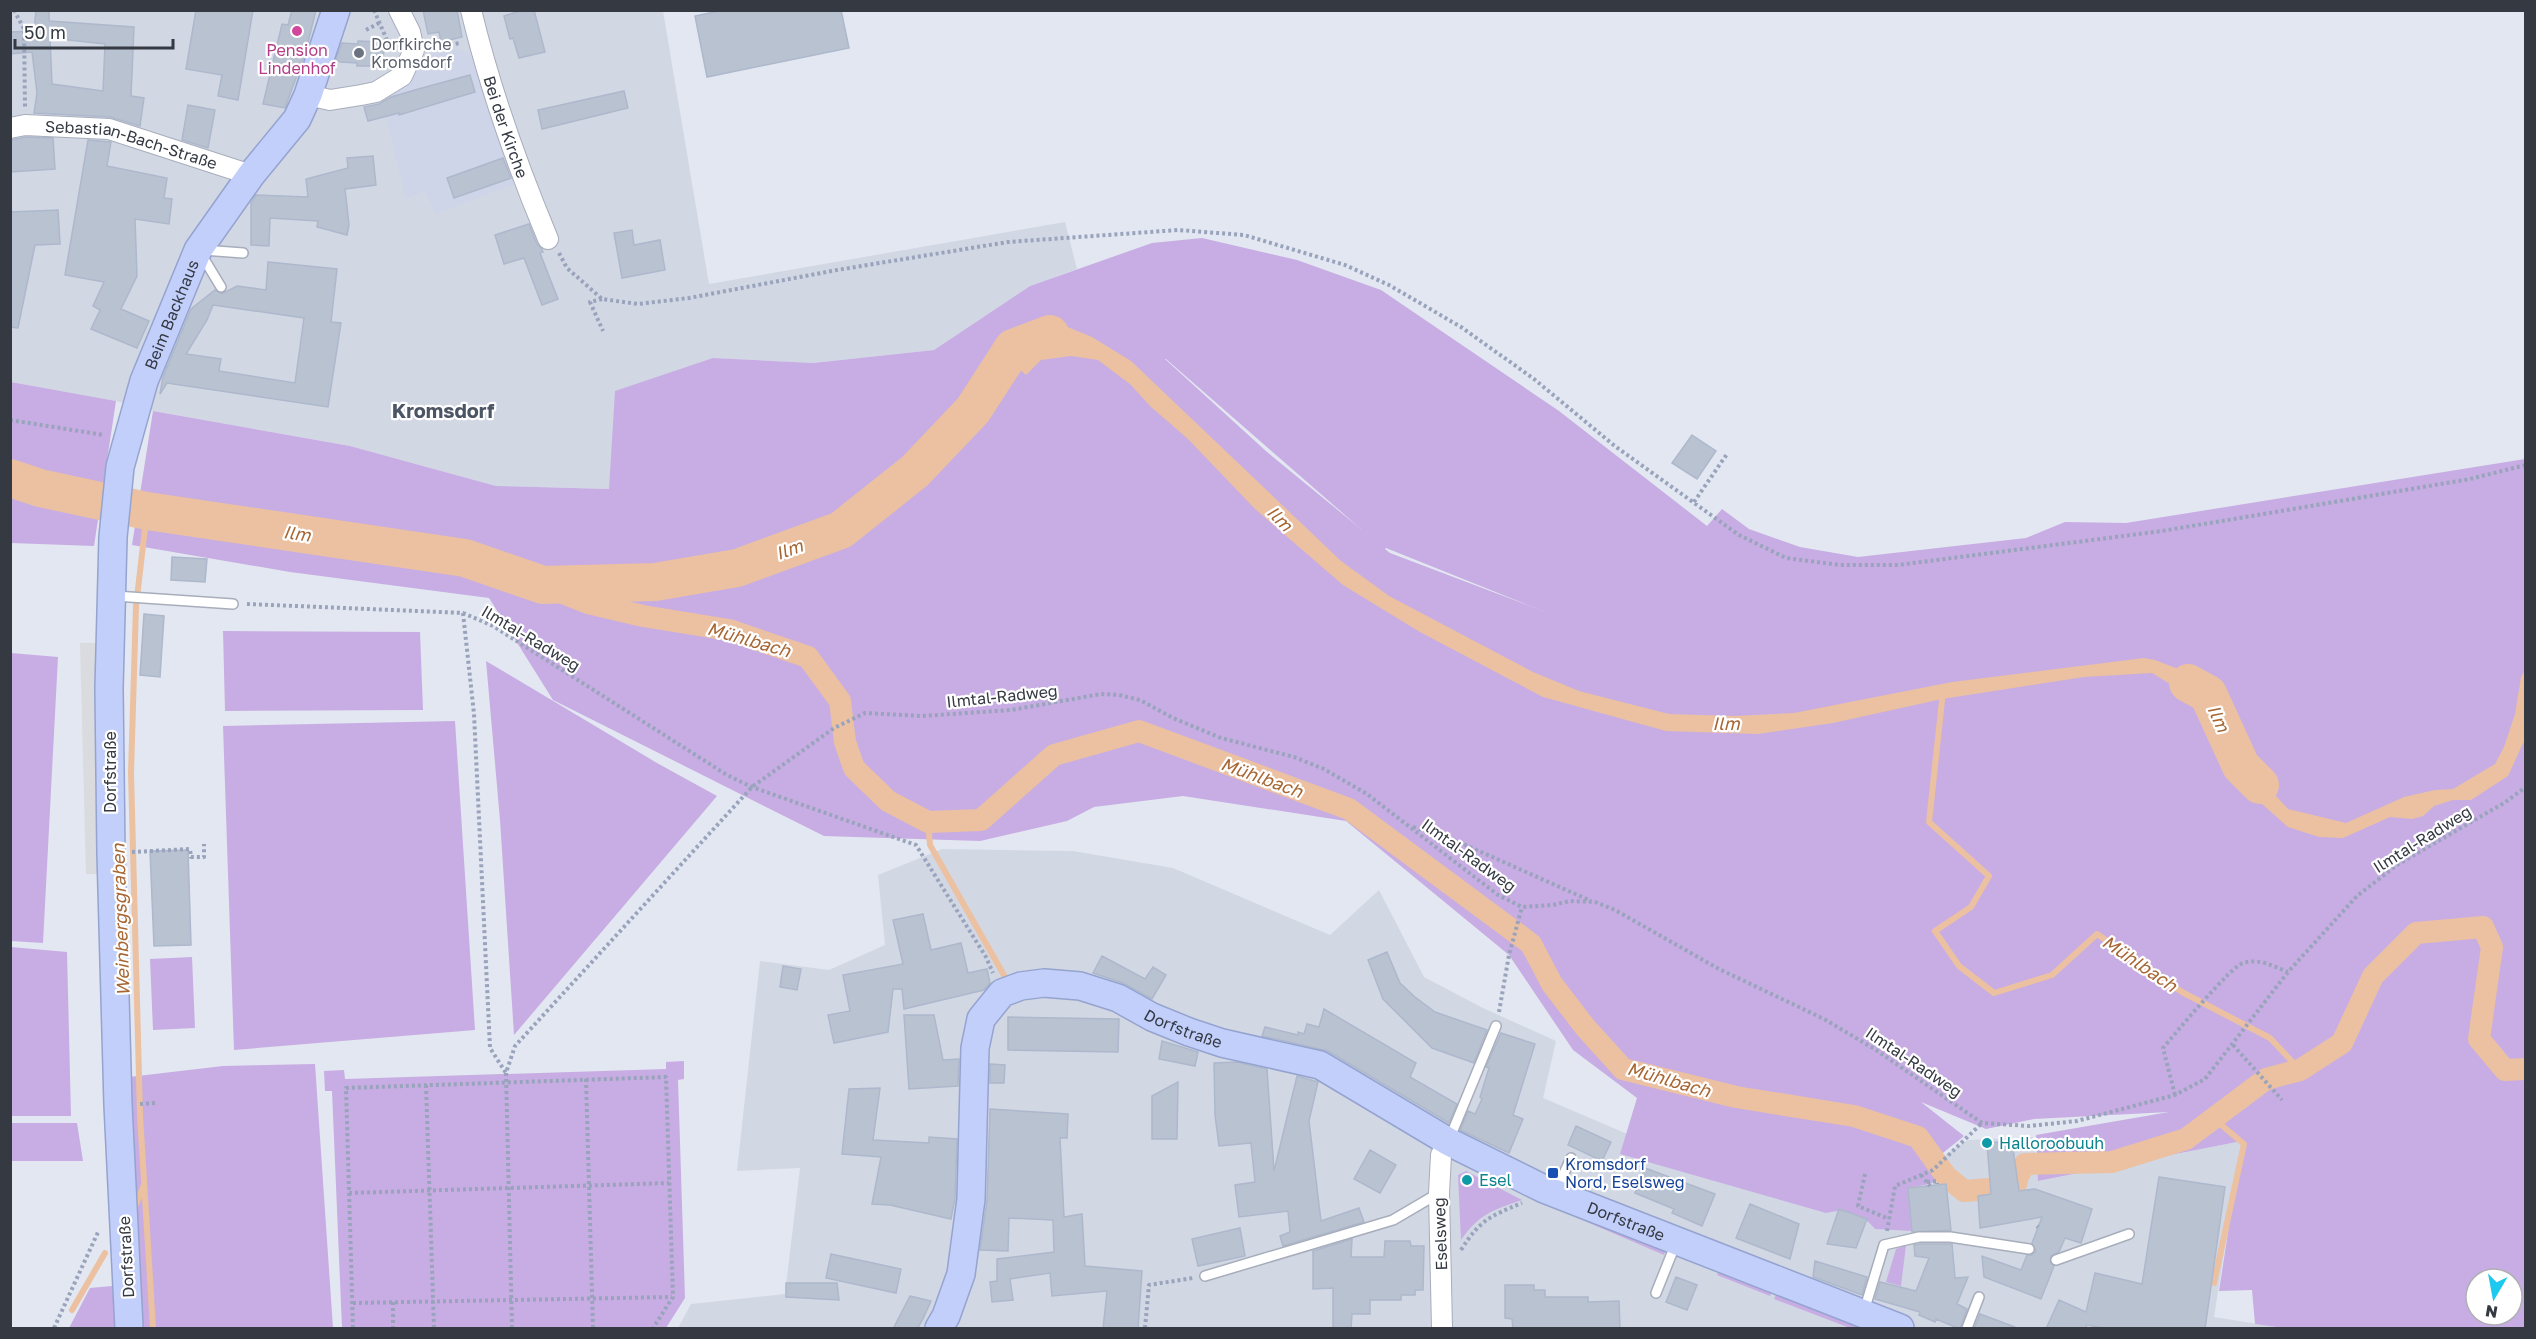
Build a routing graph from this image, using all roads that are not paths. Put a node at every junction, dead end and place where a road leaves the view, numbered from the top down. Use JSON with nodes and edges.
{"nodes":[{"id":1,"x":336,"y":10,"type":"edge"},
{"id":2,"x":399,"y":10,"type":"edge"},
{"id":3,"x":471,"y":10,"type":"edge"},
{"id":4,"x":308,"y":95,"type":"junction"},
{"id":5,"x":18,"y":127,"type":"edge"},
{"id":6,"x":251,"y":175,"type":"junction"},
{"id":7,"x":549,"y":239,"type":"road end"},
{"id":8,"x":198,"y":250,"type":"junction"},
{"id":9,"x":243,"y":253,"type":"dead end"},
{"id":10,"x":221,"y":287,"type":"dead end"},
{"id":11,"x":120,"y":467,"type":"joint"},
{"id":12,"x":118,"y":596,"type":"junction"},
{"id":13,"x":232,"y":604,"type":"road end"},
{"id":14,"x":1497,"y":1026,"type":"road end"},
{"id":15,"x":1449,"y":1142,"type":"junction"},
{"id":16,"x":1571,"y":1158,"type":"dead end"},
{"id":17,"x":1439,"y":1193,"type":"junction"},
{"id":18,"x":1542,"y":1197,"type":"junction"},
{"id":19,"x":2129,"y":1234,"type":"dead end"},
{"id":20,"x":1677,"y":1241,"type":"junction"},
{"id":21,"x":2029,"y":1249,"type":"dead end"},
{"id":22,"x":2056,"y":1260,"type":"dead end"},
{"id":23,"x":1205,"y":1276,"type":"road end"},
{"id":24,"x":1656,"y":1293,"type":"dead end"},
{"id":25,"x":1979,"y":1297,"type":"dead end"},
{"id":26,"x":1864,"y":1314,"type":"junction"},
{"id":27,"x":129,"y":1329,"type":"edge"},
{"id":28,"x":939,"y":1329,"type":"edge"},
{"id":29,"x":1442,"y":1329,"type":"edge"},
{"id":30,"x":1900,"y":1329,"type":"edge"},
{"id":31,"x":1967,"y":1329,"type":"edge"}],
"edges":[{"from":1,"to":4,"type":"street"},
{"from":2,"to":4,"type":"street"},
{"from":3,"to":7,"type":"street","name":"Bei der Kirche"},
{"from":4,"to":6,"type":"street"},
{"from":5,"to":6,"type":"street","name":"Sebastian-Bach-Straße"},
{"from":6,"to":8,"type":"street","name":"Beim Backhaus"},
{"from":8,"to":9,"type":"lane"},
{"from":8,"to":10,"type":"lane"},
{"from":8,"to":11,"type":"street","name":"Beim Backhaus"},
{"from":11,"to":12,"type":"street","name":"Dorfstraße"},
{"from":12,"to":13,"type":"lane"},
{"from":12,"to":27,"type":"street","name":"Dorfstraße"},
{"from":14,"to":15,"type":"lane"},
{"from":15,"to":17,"type":"street","name":"Eselsweg"},
{"from":15,"to":18,"type":"street","name":"Dorfstraße"},
{"from":15,"to":28,"type":"street","name":"Dorfstraße"},
{"from":16,"to":18,"type":"lane"},
{"from":17,"to":23,"type":"lane"},
{"from":17,"to":29,"type":"street","name":"Eselsweg"},
{"from":18,"to":20,"type":"street","name":"Dorfstraße"},
{"from":19,"to":22,"type":"lane"},
{"from":20,"to":24,"type":"lane","name":"Dorfstraße"},
{"from":20,"to":26,"type":"street","name":"Dorfstraße"},
{"from":21,"to":26,"type":"lane"},
{"from":25,"to":31,"type":"lane"},
{"from":26,"to":30,"type":"street","name":"Dorfstraße"}]}
